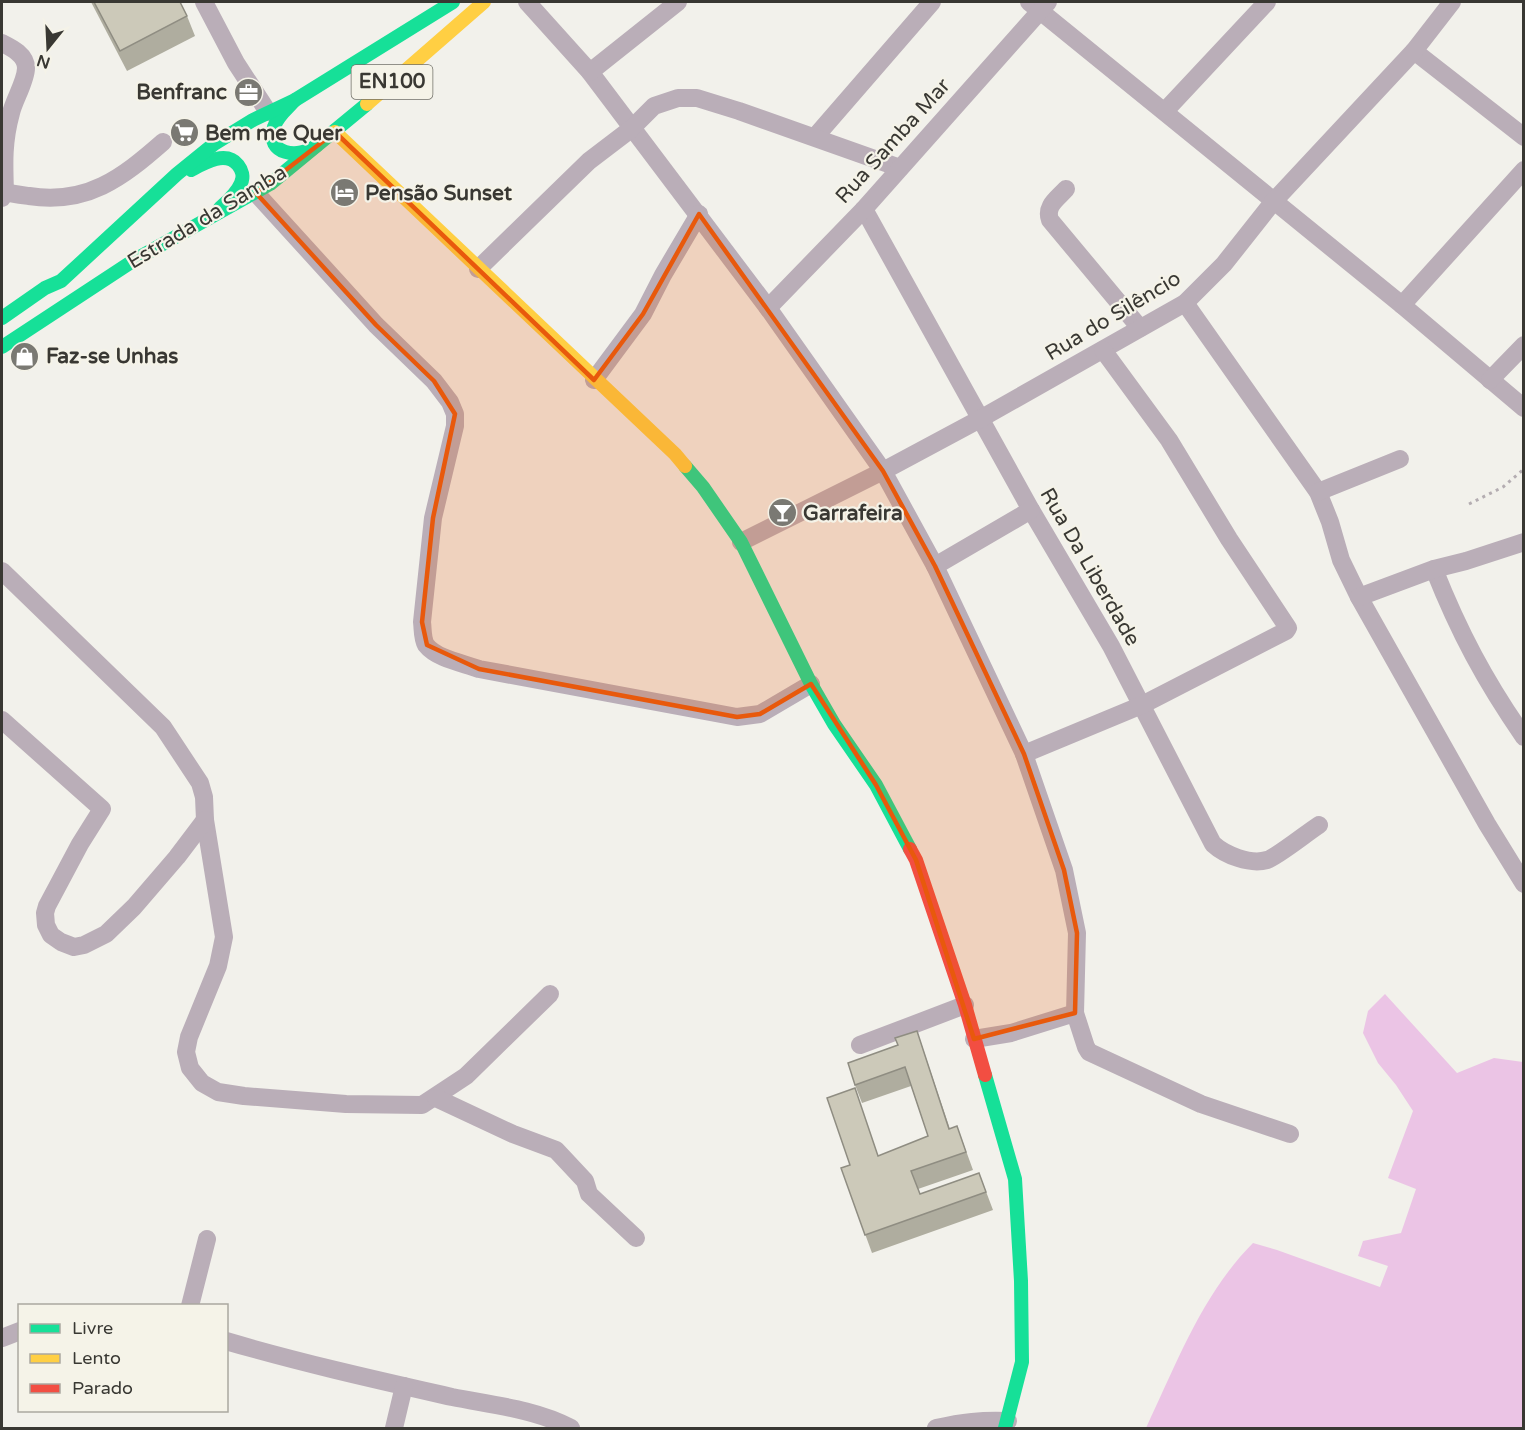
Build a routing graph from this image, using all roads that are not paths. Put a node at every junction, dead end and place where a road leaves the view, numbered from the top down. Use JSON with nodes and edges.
{"nodes":[{"id":1,"x":204,"y":2,"type":"edge"},
{"id":2,"x":451,"y":2,"type":"edge"},
{"id":3,"x":484,"y":2,"type":"edge"},
{"id":4,"x":527,"y":2,"type":"edge"},
{"id":5,"x":678,"y":2,"type":"edge"},
{"id":6,"x":932,"y":2,"type":"edge"},
{"id":7,"x":1267,"y":2,"type":"edge"},
{"id":8,"x":1452,"y":2,"type":"edge"},
{"id":9,"x":1040,"y":4,"type":"edge"},
{"id":10,"x":2,"y":43,"type":"edge"},
{"id":11,"x":1414,"y":51,"type":"junction"},
{"id":12,"x":590,"y":72,"type":"junction"},
{"id":13,"x":295,"y":100,"type":"junction"},
{"id":14,"x":1165,"y":111,"type":"junction"},
{"id":15,"x":268,"y":112,"type":"junction"},
{"id":16,"x":631,"y":129,"type":"junction"},
{"id":17,"x":335,"y":132,"type":"junction"},
{"id":18,"x":815,"y":137,"type":"junction"},
{"id":19,"x":1524,"y":137,"type":"edge"},
{"id":20,"x":163,"y":142,"type":"dead end"},
{"id":21,"x":323,"y":143,"type":"junction"},
{"id":22,"x":900,"y":168,"type":"junction"},
{"id":23,"x":1524,"y":170,"type":"edge"},
{"id":24,"x":170,"y":181,"type":"junction"},
{"id":25,"x":1066,"y":189,"type":"dead end"},
{"id":26,"x":256,"y":193,"type":"junction"},
{"id":27,"x":3,"y":194,"type":"edge"},
{"id":28,"x":1273,"y":202,"type":"junction"},
{"id":29,"x":864,"y":209,"type":"junction"},
{"id":30,"x":699,"y":214,"type":"junction"},
{"id":31,"x":204,"y":222,"type":"junction"},
{"id":32,"x":478,"y":269,"type":"junction"},
{"id":33,"x":1185,"y":303,"type":"junction"},
{"id":34,"x":1402,"y":305,"type":"junction"},
{"id":35,"x":768,"y":308,"type":"junction"},
{"id":36,"x":2,"y":318,"type":"edge"},
{"id":37,"x":1140,"y":328,"type":"junction"},
{"id":38,"x":1524,"y":345,"type":"edge"},
{"id":39,"x":2,"y":347,"type":"edge"},
{"id":40,"x":1103,"y":350,"type":"junction"},
{"id":41,"x":594,"y":380,"type":"junction"},
{"id":42,"x":1490,"y":380,"type":"junction"},
{"id":43,"x":1524,"y":408,"type":"edge"},
{"id":44,"x":980,"y":419,"type":"junction"},
{"id":45,"x":1400,"y":459,"type":"dead end"},
{"id":46,"x":883,"y":471,"type":"junction"},
{"id":47,"x":1318,"y":492,"type":"junction"},
{"id":48,"x":1031,"y":510,"type":"junction"},
{"id":49,"x":741,"y":542,"type":"junction"},
{"id":50,"x":1524,"y":542,"type":"edge"},
{"id":51,"x":935,"y":566,"type":"junction"},
{"id":52,"x":1434,"y":569,"type":"junction"},
{"id":53,"x":2,"y":571,"type":"edge"},
{"id":54,"x":1359,"y":597,"type":"junction"},
{"id":55,"x":811,"y":684,"type":"junction"},
{"id":56,"x":1142,"y":705,"type":"junction"},
{"id":57,"x":2,"y":720,"type":"edge"},
{"id":58,"x":1524,"y":737,"type":"edge"},
{"id":59,"x":1024,"y":754,"type":"junction"},
{"id":60,"x":205,"y":820,"type":"junction"},
{"id":61,"x":1319,"y":825,"type":"dead end"},
{"id":62,"x":1524,"y":884,"type":"edge"},
{"id":63,"x":550,"y":994,"type":"dead end"},
{"id":64,"x":965,"y":1005,"type":"junction"},
{"id":65,"x":1075,"y":1013,"type":"junction"},
{"id":66,"x":974,"y":1039,"type":"junction"},
{"id":67,"x":860,"y":1045,"type":"dead end"},
{"id":68,"x":436,"y":1098,"type":"junction"},
{"id":69,"x":1290,"y":1134,"type":"dead end"},
{"id":70,"x":636,"y":1238,"type":"dead end"},
{"id":71,"x":207,"y":1239,"type":"dead end"},
{"id":72,"x":190,"y":1304,"type":"edge"},
{"id":73,"x":18,"y":1332,"type":"edge"},
{"id":74,"x":2,"y":1338,"type":"edge"},
{"id":75,"x":228,"y":1342,"type":"edge"},
{"id":76,"x":404,"y":1386,"type":"junction"},
{"id":77,"x":1007,"y":1425,"type":"edge"},
{"id":78,"x":393,"y":1428,"type":"edge"},
{"id":79,"x":571,"y":1428,"type":"edge"},
{"id":80,"x":936,"y":1428,"type":"edge"}],
"edges":[{"from":1,"to":15,"type":"street"},
{"from":2,"to":13,"type":"street","name":"Estrada da Samba","number":"EN100"},
{"from":3,"to":17,"type":"street","name":"Estrada da Samba","number":"EN100"},
{"from":4,"to":12,"type":"street"},
{"from":5,"to":12,"type":"street"},
{"from":6,"to":18,"type":"street"},
{"from":7,"to":14,"type":"street"},
{"from":8,"to":11,"type":"street","name":"Rua do Silêncio"},
{"from":9,"to":14,"type":"street"},
{"from":9,"to":22,"type":"street","name":"Rua Samba Mar"},
{"from":10,"to":27,"type":"street"},
{"from":11,"to":19,"type":"street"},
{"from":11,"to":28,"type":"street","name":"Rua do Silêncio"},
{"from":12,"to":16,"type":"street"},
{"from":13,"to":15,"type":"street","name":"Estrada da Samba","number":"EN100"},
{"from":13,"to":21,"type":"street"},
{"from":14,"to":28,"type":"street"},
{"from":15,"to":24,"type":"street","name":"Estrada da Samba","number":"EN100"},
{"from":16,"to":18,"type":"street"},
{"from":16,"to":30,"type":"street"},
{"from":16,"to":32,"type":"street"},
{"from":17,"to":21,"type":"street","name":"Estrada da Samba","number":"EN100"},
{"from":17,"to":32,"type":"street"},
{"from":18,"to":22,"type":"street"},
{"from":20,"to":27,"type":"street"},
{"from":21,"to":26,"type":"street","name":"Estrada da Samba","number":"EN100"},
{"from":22,"to":29,"type":"street","name":"Rua Samba Mar"},
{"from":23,"to":34,"type":"street"},
{"from":24,"to":31,"type":"street"},
{"from":24,"to":36,"type":"street","name":"Estrada da Samba","number":"EN100"},
{"from":25,"to":37,"type":"street"},
{"from":26,"to":31,"type":"street","name":"Estrada da Samba","number":"EN100"},
{"from":26,"to":55,"type":"street"},
{"from":28,"to":33,"type":"street","name":"Rua do Silêncio"},
{"from":28,"to":34,"type":"street"},
{"from":29,"to":35,"type":"street","name":"Rua Samba Mar"},
{"from":29,"to":44,"type":"street","name":"Rua Da Liberdade"},
{"from":30,"to":35,"type":"street"},
{"from":30,"to":41,"type":"street"},
{"from":31,"to":39,"type":"street","name":"Estrada da Samba","number":"EN100"},
{"from":32,"to":41,"type":"street"},
{"from":33,"to":37,"type":"street","name":"Rua do Silêncio"},
{"from":33,"to":47,"type":"street"},
{"from":34,"to":42,"type":"street"},
{"from":35,"to":46,"type":"street"},
{"from":37,"to":40,"type":"street","name":"Rua do Silêncio"},
{"from":38,"to":42,"type":"street"},
{"from":40,"to":44,"type":"street","name":"Rua do Silêncio"},
{"from":40,"to":56,"type":"street"},
{"from":41,"to":49,"type":"street"},
{"from":42,"to":43,"type":"street"},
{"from":44,"to":46,"type":"street","name":"Rua do Silêncio"},
{"from":44,"to":48,"type":"street","name":"Rua Da Liberdade"},
{"from":45,"to":47,"type":"street"},
{"from":46,"to":49,"type":"street","name":"Rua do Silêncio"},
{"from":46,"to":51,"type":"street"},
{"from":47,"to":54,"type":"street"},
{"from":48,"to":51,"type":"street"},
{"from":48,"to":56,"type":"street","name":"Rua Da Liberdade"},
{"from":49,"to":55,"type":"street"},
{"from":50,"to":52,"type":"street"},
{"from":51,"to":59,"type":"street"},
{"from":52,"to":54,"type":"street"},
{"from":52,"to":58,"type":"street"},
{"from":53,"to":60,"type":"street"},
{"from":54,"to":62,"type":"street"},
{"from":55,"to":64,"type":"street"},
{"from":56,"to":59,"type":"street"},
{"from":56,"to":61,"type":"street","name":"Rua Da Liberdade"},
{"from":57,"to":60,"type":"street"},
{"from":59,"to":65,"type":"street"},
{"from":60,"to":68,"type":"street"},
{"from":63,"to":68,"type":"street"},
{"from":64,"to":66,"type":"street"},
{"from":64,"to":67,"type":"street"},
{"from":65,"to":66,"type":"street"},
{"from":65,"to":69,"type":"street"},
{"from":66,"to":77,"type":"street"},
{"from":68,"to":70,"type":"street"},
{"from":71,"to":72,"type":"street"},
{"from":73,"to":74,"type":"street"},
{"from":75,"to":76,"type":"street"},
{"from":76,"to":78,"type":"street"},
{"from":76,"to":79,"type":"street"},
{"from":77,"to":80,"type":"street"}]}
